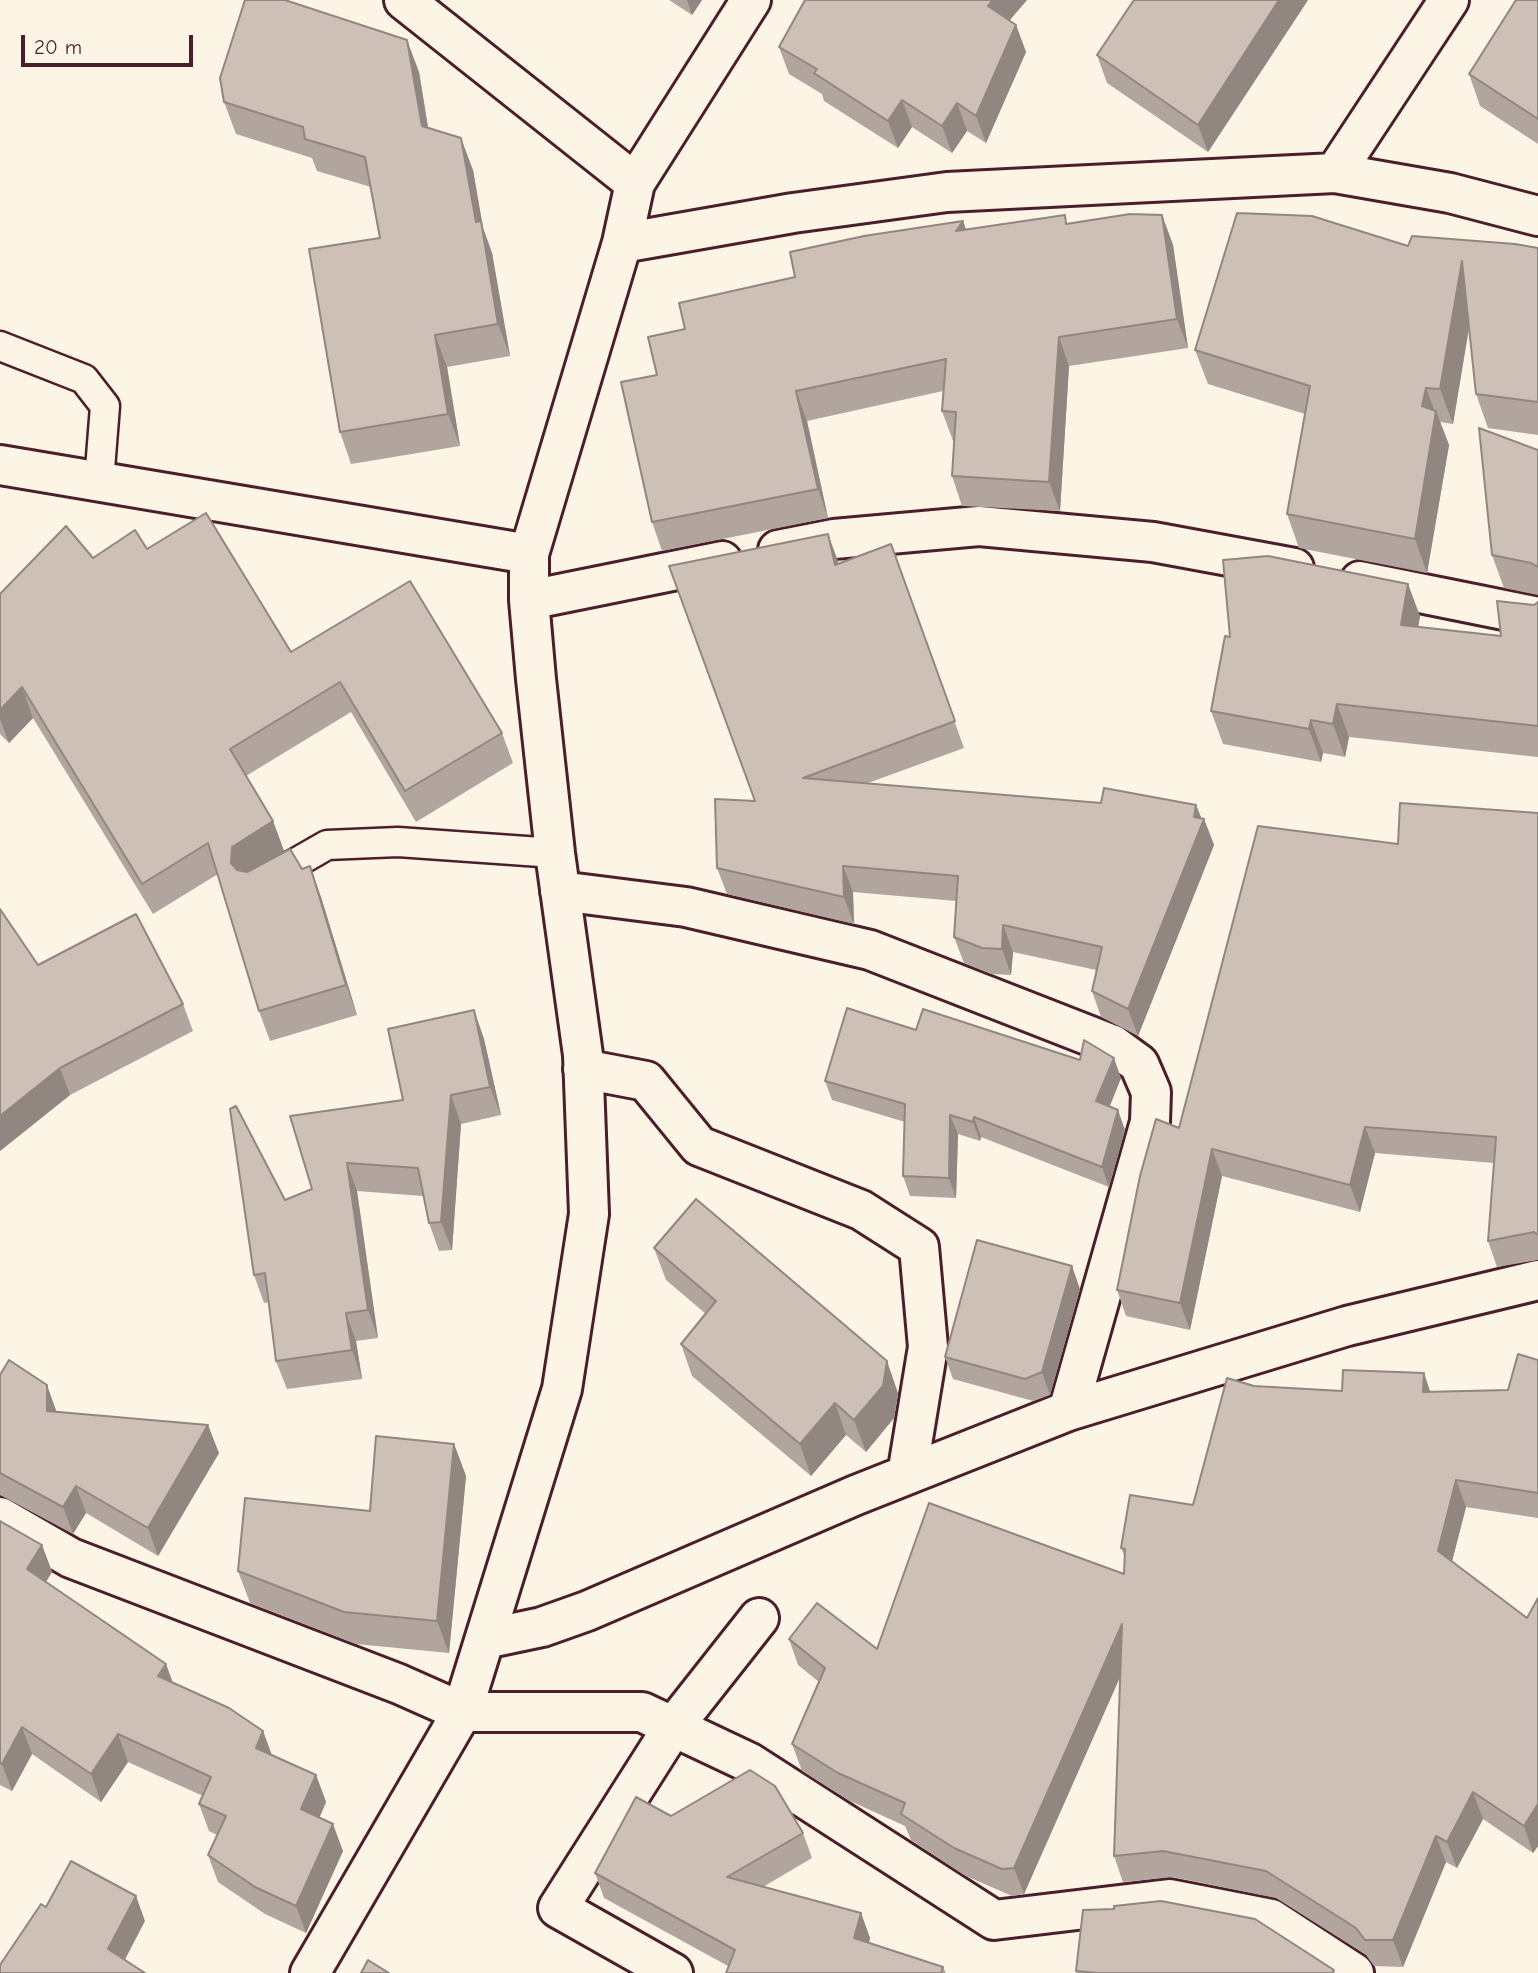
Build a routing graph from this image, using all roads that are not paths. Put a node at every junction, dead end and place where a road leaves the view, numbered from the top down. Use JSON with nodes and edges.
{"nodes":[{"id":1,"x":751,"y":0,"type":"edge"},
{"id":2,"x":1449,"y":0,"type":"edge"},
{"id":3,"x":412,"y":3,"type":"edge"},
{"id":4,"x":1335,"y":173,"type":"junction"},
{"id":5,"x":635,"y":183,"type":"junction"},
{"id":6,"x":1538,"y":216,"type":"edge"},
{"id":7,"x":622,"y":243,"type":"junction"},
{"id":8,"x":0,"y":346,"type":"edge"},
{"id":9,"x":0,"y":465,"type":"edge"},
{"id":10,"x":99,"y":481,"type":"junction"},
{"id":11,"x":529,"y":554,"type":"junction"},
{"id":12,"x":528,"y":600,"type":"junction"},
{"id":13,"x":1538,"y":617,"type":"edge"},
{"id":14,"x":555,"y":853,"type":"junction"},
{"id":15,"x":257,"y":886,"type":"edge"},
{"id":16,"x":560,"y":891,"type":"junction"},
{"id":17,"x":583,"y":1069,"type":"junction"},
{"id":18,"x":1538,"y":1280,"type":"edge"},
{"id":19,"x":1068,"y":1411,"type":"junction"},
{"id":20,"x":908,"y":1475,"type":"junction"},
{"id":21,"x":0,"y":1517,"type":"edge"},
{"id":22,"x":759,"y":1618,"type":"dead end"},
{"id":23,"x":485,"y":1639,"type":"junction"},
{"id":24,"x":462,"y":1712,"type":"junction"},
{"id":25,"x":673,"y":1727,"type":"junction"},
{"id":26,"x":310,"y":1973,"type":"edge"},
{"id":27,"x":673,"y":1973,"type":"edge"},
{"id":28,"x":1354,"y":1973,"type":"edge"}],
"edges":[{"from":1,"to":5,"type":"street"},
{"from":2,"to":4,"type":"street"},
{"from":3,"to":5,"type":"street"},
{"from":4,"to":6,"type":"street"},
{"from":4,"to":7,"type":"street"},
{"from":5,"to":7,"type":"street"},
{"from":7,"to":11,"type":"street"},
{"from":8,"to":10,"type":"lane"},
{"from":9,"to":10,"type":"street"},
{"from":10,"to":11,"type":"street"},
{"from":11,"to":12,"type":"street"},
{"from":12,"to":13,"type":"street"},
{"from":12,"to":14,"type":"street"},
{"from":14,"to":15,"type":"lane"},
{"from":14,"to":16,"type":"street"},
{"from":16,"to":17,"type":"street"},
{"from":16,"to":19,"type":"street"},
{"from":17,"to":20,"type":"street"},
{"from":17,"to":23,"type":"street"},
{"from":18,"to":19,"type":"street"},
{"from":19,"to":20,"type":"street"},
{"from":20,"to":23,"type":"street"},
{"from":21,"to":24,"type":"street"},
{"from":22,"to":25,"type":"street"},
{"from":23,"to":24,"type":"street"},
{"from":24,"to":25,"type":"street"},
{"from":24,"to":26,"type":"street"},
{"from":25,"to":27,"type":"street"},
{"from":25,"to":28,"type":"street"}]}
